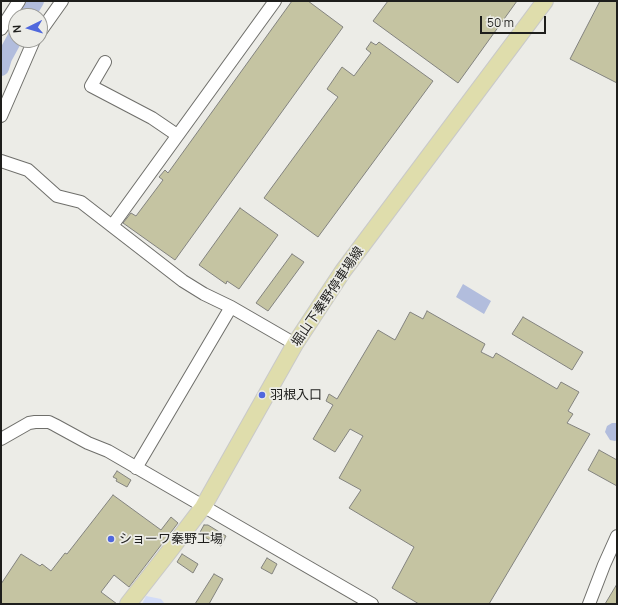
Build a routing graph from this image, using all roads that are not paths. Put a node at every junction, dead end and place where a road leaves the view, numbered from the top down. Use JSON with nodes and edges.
{"nodes":[{"id":1,"x":19,"y":1,"type":"edge"},
{"id":2,"x":62,"y":1,"type":"edge"},
{"id":3,"x":544,"y":1,"type":"edge"},
{"id":4,"x":271,"y":3,"type":"edge"},
{"id":5,"x":48,"y":21,"type":"edge"},
{"id":6,"x":1,"y":29,"type":"edge"},
{"id":7,"x":30,"y":48,"type":"edge"},
{"id":8,"x":105,"y":62,"type":"dead end"},
{"id":9,"x":1,"y":116,"type":"edge"},
{"id":10,"x":177,"y":135,"type":"junction"},
{"id":11,"x":1,"y":161,"type":"edge"},
{"id":12,"x":112,"y":226,"type":"junction"},
{"id":13,"x":231,"y":307,"type":"junction"},
{"id":14,"x":295,"y":344,"type":"junction"},
{"id":15,"x":1,"y":439,"type":"edge"},
{"id":16,"x":136,"y":468,"type":"junction"},
{"id":17,"x":203,"y":506,"type":"junction"},
{"id":18,"x":617,"y":536,"type":"edge"},
{"id":19,"x":128,"y":604,"type":"edge"},
{"id":20,"x":372,"y":604,"type":"edge"},
{"id":21,"x":589,"y":604,"type":"edge"}],
"edges":[{"from":1,"to":6,"type":"street"},
{"from":2,"to":5,"type":"street"},
{"from":3,"to":14,"type":"main road","name":"堀山下秦野停車場線"},
{"from":4,"to":10,"type":"street"},
{"from":7,"to":9,"type":"street"},
{"from":8,"to":10,"type":"street"},
{"from":10,"to":12,"type":"street"},
{"from":11,"to":12,"type":"street"},
{"from":12,"to":13,"type":"street"},
{"from":13,"to":14,"type":"street"},
{"from":13,"to":16,"type":"street"},
{"from":14,"to":17,"type":"main road","name":"堀山下秦野停車場線"},
{"from":15,"to":16,"type":"street"},
{"from":16,"to":17,"type":"street"},
{"from":17,"to":19,"type":"main road","name":"堀山下秦野停車場線"},
{"from":17,"to":20,"type":"street"},
{"from":18,"to":21,"type":"street"}]}
